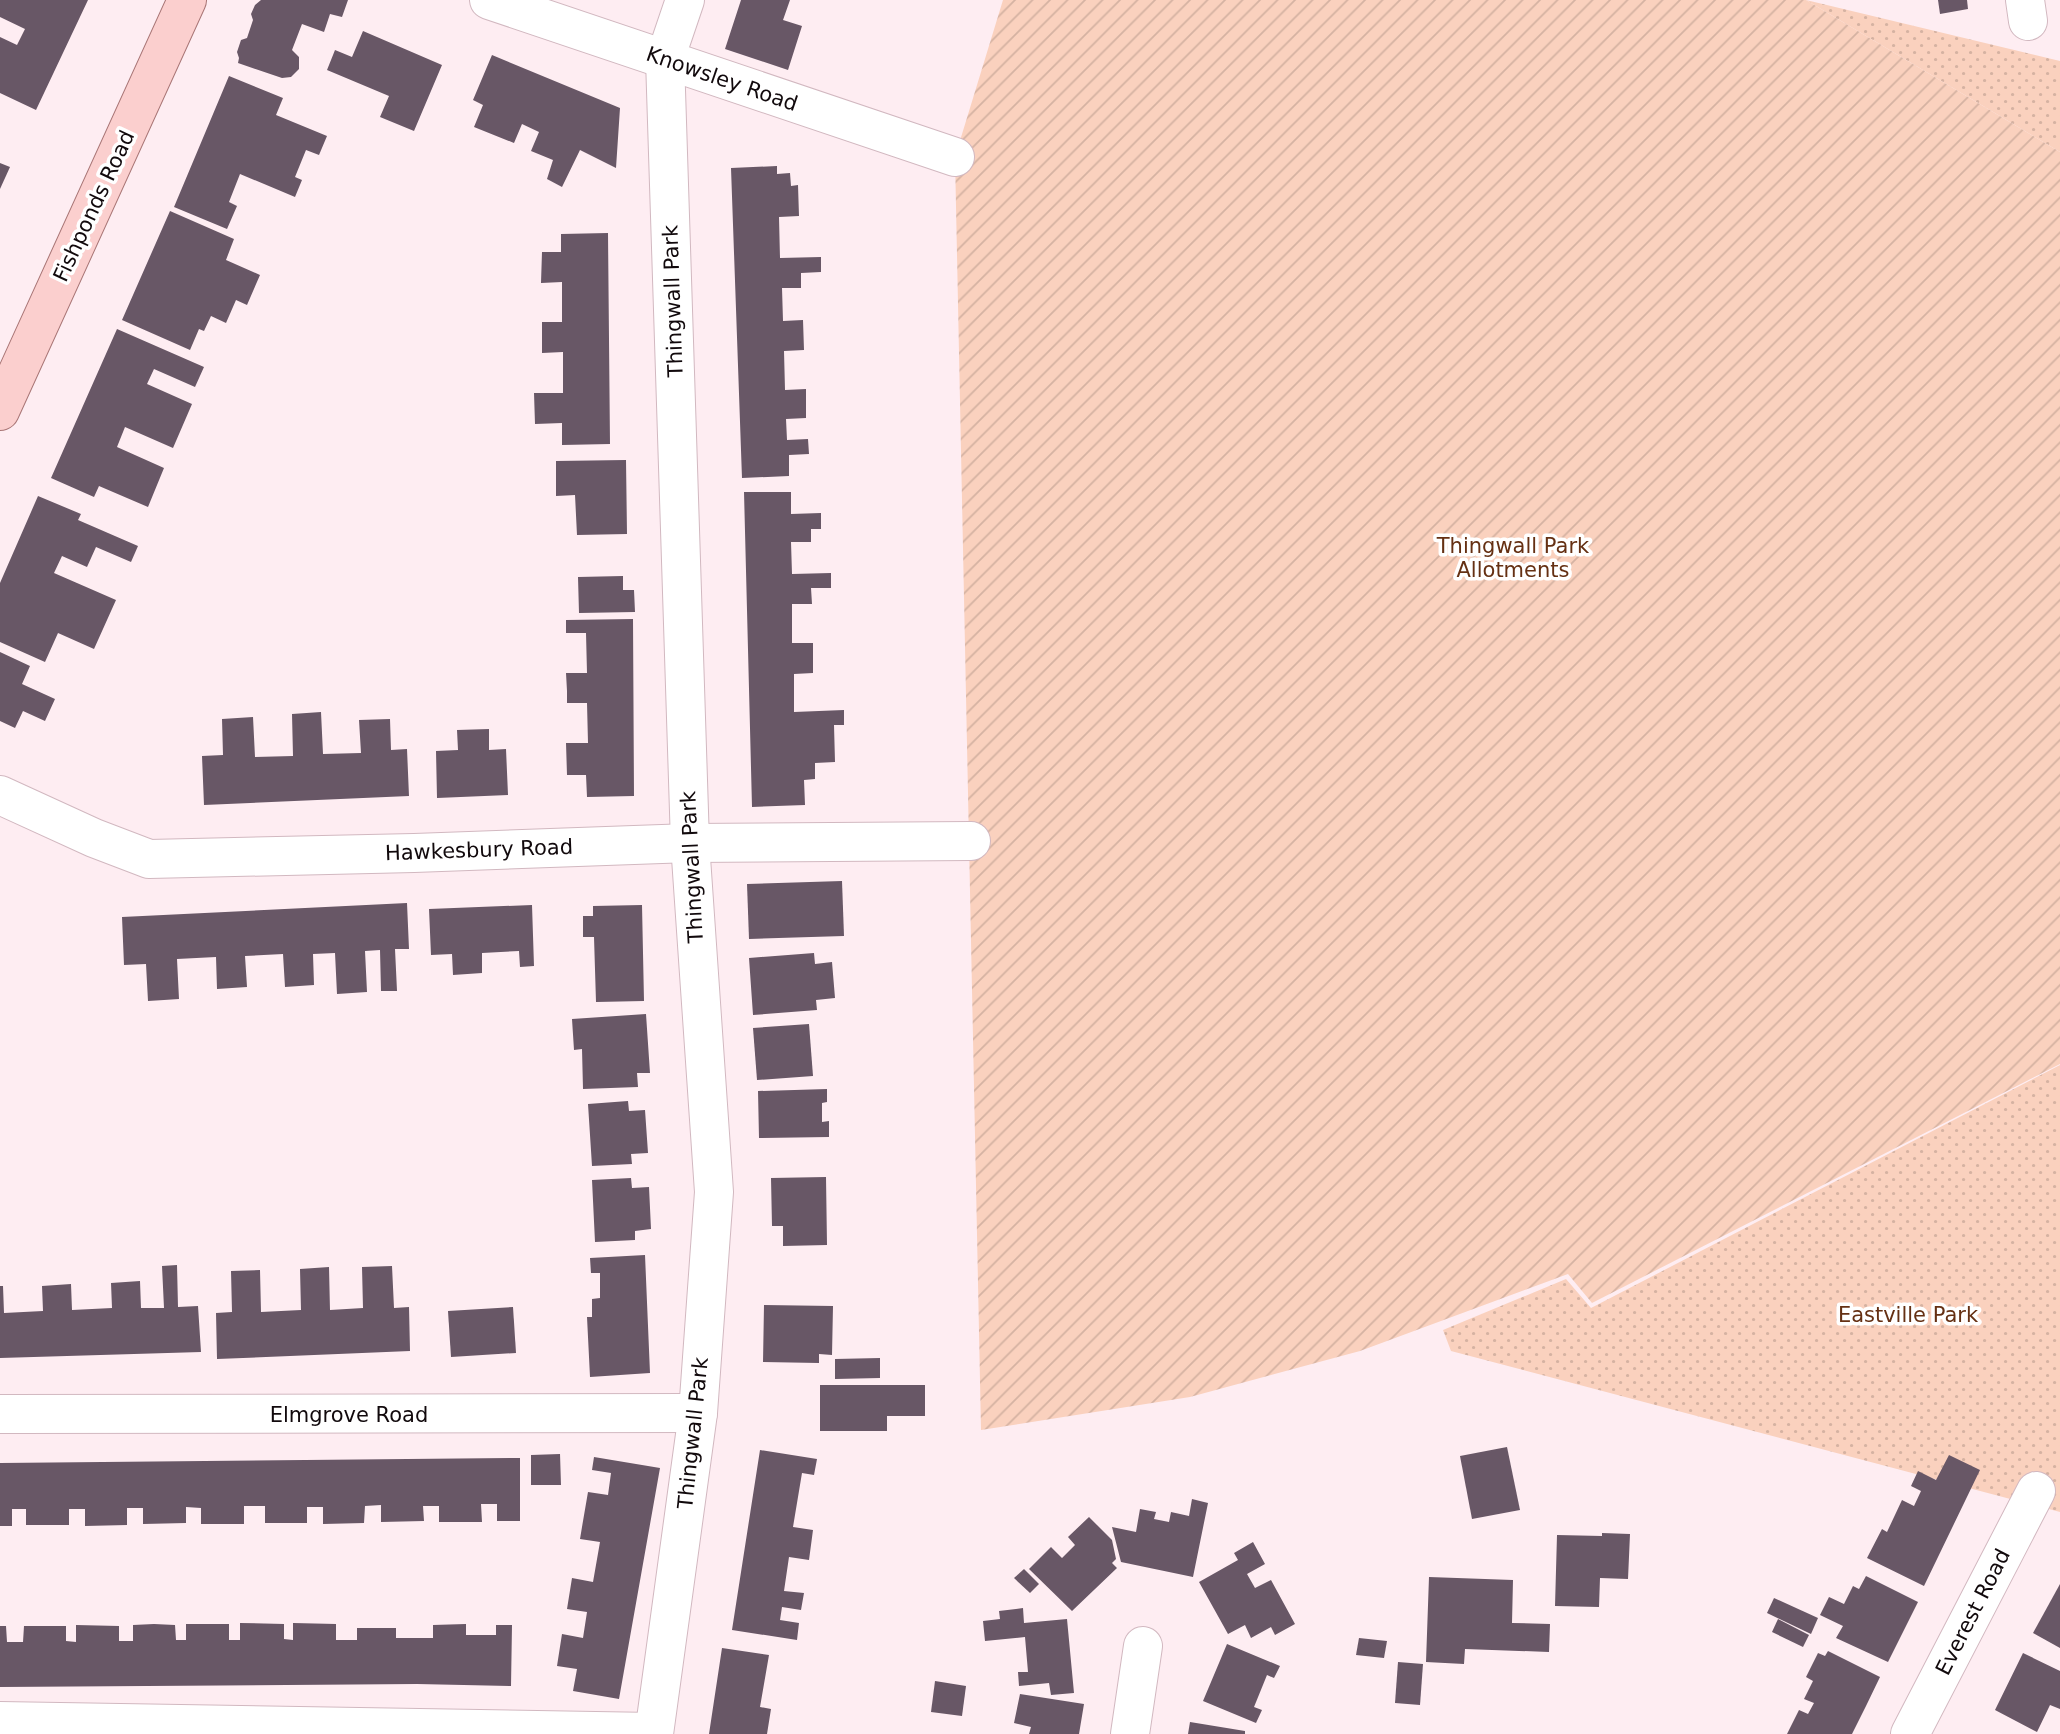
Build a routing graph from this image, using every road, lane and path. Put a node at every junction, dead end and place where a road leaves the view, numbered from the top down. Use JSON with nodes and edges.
{"nodes":[{"id":1,"x":187,"y":0,"type":"edge"},
{"id":2,"x":489,"y":0,"type":"edge"},
{"id":3,"x":685,"y":0,"type":"edge"},
{"id":4,"x":665,"y":60,"type":"junction"},
{"id":5,"x":956,"y":157,"type":"dead end"},
{"id":6,"x":0,"y":411,"type":"edge"},
{"id":7,"x":0,"y":795,"type":"edge"},
{"id":8,"x":971,"y":841,"type":"dead end"},
{"id":9,"x":690,"y":843,"type":"junction"},
{"id":10,"x":698,"y":1413,"type":"junction"},
{"id":11,"x":0,"y":1414,"type":"edge"},
{"id":12,"x":2036,"y":1490,"type":"dead end"},
{"id":13,"x":1143,"y":1646,"type":"dead end"},
{"id":14,"x":18,"y":1725,"type":"edge"},
{"id":15,"x":654,"y":1733,"type":"edge"},
{"id":16,"x":1130,"y":1734,"type":"edge"},
{"id":17,"x":1910,"y":1734,"type":"edge"}],
"edges":[{"from":1,"to":6,"type":"main road","name":"Fishponds Road"},
{"from":2,"to":4,"type":"street","name":"Knowsley Road"},
{"from":3,"to":4,"type":"street","name":"Thingwall Park"},
{"from":4,"to":5,"type":"street","name":"Knowsley Road"},
{"from":4,"to":9,"type":"street","name":"Thingwall Park"},
{"from":7,"to":9,"type":"street","name":"Hawkesbury Road"},
{"from":8,"to":9,"type":"street","name":"Hawkesbury Road"},
{"from":9,"to":10,"type":"street","name":"Thingwall Park"},
{"from":10,"to":11,"type":"street","name":"Elmgrove Road"},
{"from":10,"to":15,"type":"street","name":"Thingwall Park"},
{"from":12,"to":17,"type":"street","name":"Everest Road"},
{"from":13,"to":16,"type":"street"},
{"from":14,"to":15,"type":"street"}]}
